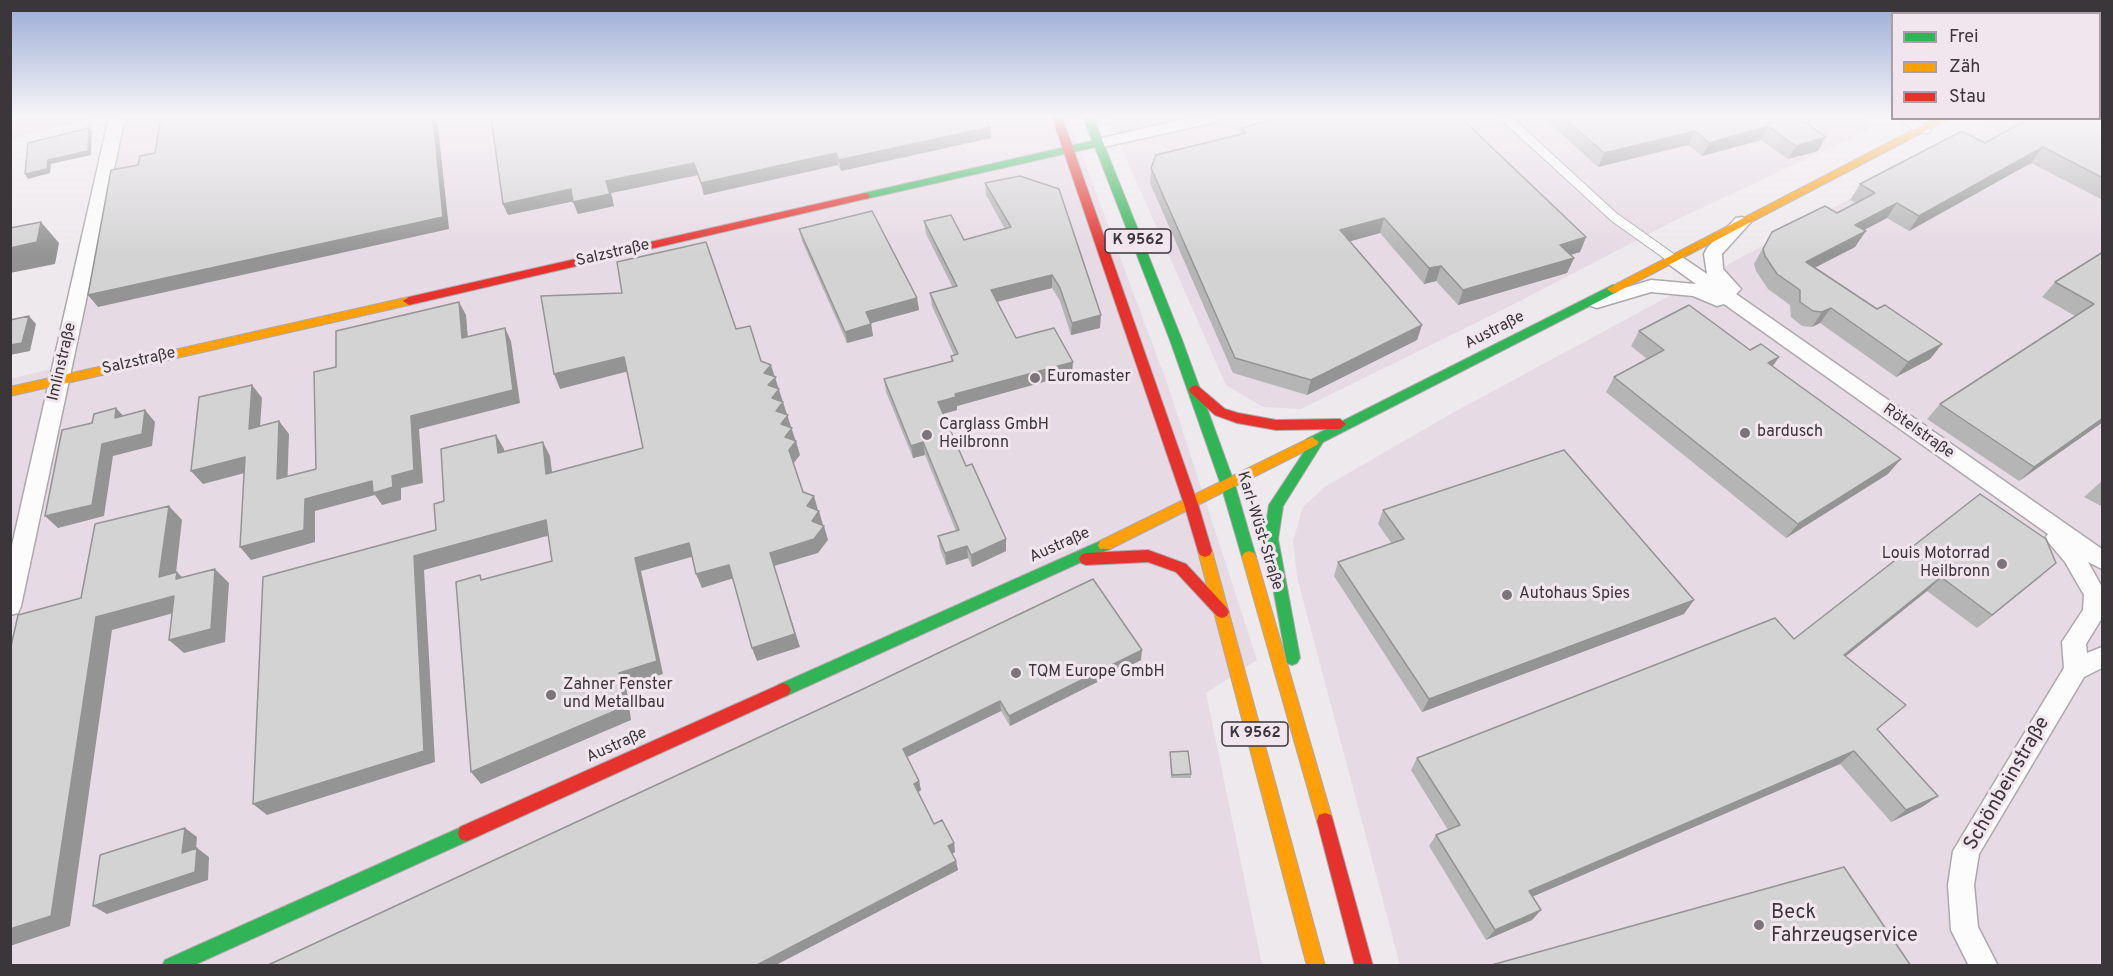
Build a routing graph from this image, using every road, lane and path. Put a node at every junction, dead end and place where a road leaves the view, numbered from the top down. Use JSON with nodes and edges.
{"nodes":[{"id":1,"x":109,"y":163,"type":"edge"},
{"id":2,"x":1013,"y":163,"type":"edge"},
{"id":3,"x":1072,"y":163,"type":"edge"},
{"id":4,"x":1107,"y":163,"type":"edge"},
{"id":5,"x":1555,"y":163,"type":"edge"},
{"id":6,"x":1859,"y":163,"type":"edge"},
{"id":7,"x":1742,"y":222,"type":"junction"},
{"id":8,"x":1672,"y":259,"type":"junction"},
{"id":9,"x":1575,"y":309,"type":"junction"},
{"id":10,"x":1786,"y":339,"type":"junction"},
{"id":11,"x":60,"y":380,"type":"junction"},
{"id":12,"x":1195,"y":390,"type":"junction"},
{"id":13,"x":10,"y":392,"type":"edge"},
{"id":14,"x":1348,"y":424,"type":"junction"},
{"id":15,"x":1321,"y":437,"type":"junction"},
{"id":16,"x":1228,"y":485,"type":"junction"},
{"id":17,"x":1191,"y":504,"type":"junction"},
{"id":18,"x":2046,"y":522,"type":"junction"},
{"id":19,"x":2103,"y":560,"type":"edge"},
{"id":20,"x":1069,"y":561,"type":"junction"},
{"id":21,"x":10,"y":606,"type":"edge"},
{"id":22,"x":1222,"y":612,"type":"junction"},
{"id":23,"x":2103,"y":657,"type":"edge"},
{"id":24,"x":2076,"y":670,"type":"junction"},
{"id":25,"x":1310,"y":764,"type":"junction"},
{"id":26,"x":171,"y":966,"type":"edge"},
{"id":27,"x":1316,"y":966,"type":"edge"},
{"id":28,"x":1364,"y":966,"type":"edge"},
{"id":29,"x":1984,"y":966,"type":"edge"}],
"edges":[{"from":1,"to":11,"type":"street","name":"Imlinstraße"},
{"from":2,"to":11,"type":"main road","name":"Salzstraße"},
{"from":3,"to":17,"type":"main road","number":"K 9562"},
{"from":4,"to":12,"type":"main road","name":"Karl-Wüst-Straße","number":"K 9562"},
{"from":5,"to":8,"type":"lane"},
{"from":6,"to":7,"type":"main road","name":"Austraße"},
{"from":7,"to":8,"type":"main road","name":"Austraße"},
{"from":7,"to":10,"type":"street","name":"Rötelstraße"},
{"from":8,"to":9,"type":"main road","name":"Austraße"},
{"from":8,"to":10,"type":"street","name":"Rötelstraße"},
{"from":9,"to":10,"type":"street","name":"Rötelstraße"},
{"from":9,"to":14,"type":"main road","name":"Austraße"},
{"from":10,"to":18,"type":"street","name":"Rötelstraße"},
{"from":11,"to":13,"type":"main road","name":"Salzstraße"},
{"from":11,"to":21,"type":"street","name":"Imlinstraße"},
{"from":12,"to":14,"type":"main road"},
{"from":12,"to":16,"type":"main road","name":"Karl-Wüst-Straße","number":"K 9562"},
{"from":14,"to":15,"type":"main road","name":"Austraße"},
{"from":15,"to":16,"type":"main road","name":"Austraße"},
{"from":15,"to":25,"type":"main road"},
{"from":16,"to":17,"type":"main road","name":"Austraße"},
{"from":16,"to":25,"type":"main road","name":"Karl-Wüst-Straße","number":"K 9562"},
{"from":17,"to":20,"type":"main road","name":"Austraße"},
{"from":17,"to":22,"type":"main road","number":"K 9562"},
{"from":18,"to":19,"type":"street","name":"Rötelstraße"},
{"from":18,"to":24,"type":"street","name":"Rötelstraße"},
{"from":20,"to":22,"type":"main road"},
{"from":20,"to":26,"type":"main road","name":"Austraße"},
{"from":22,"to":27,"type":"main road","number":"K 9562"},
{"from":23,"to":24,"type":"street"},
{"from":24,"to":29,"type":"street","name":"Schönbeinstraße"},
{"from":25,"to":28,"type":"main road","name":"Karl-Wüst-Straße","number":"K 9562"}]}
